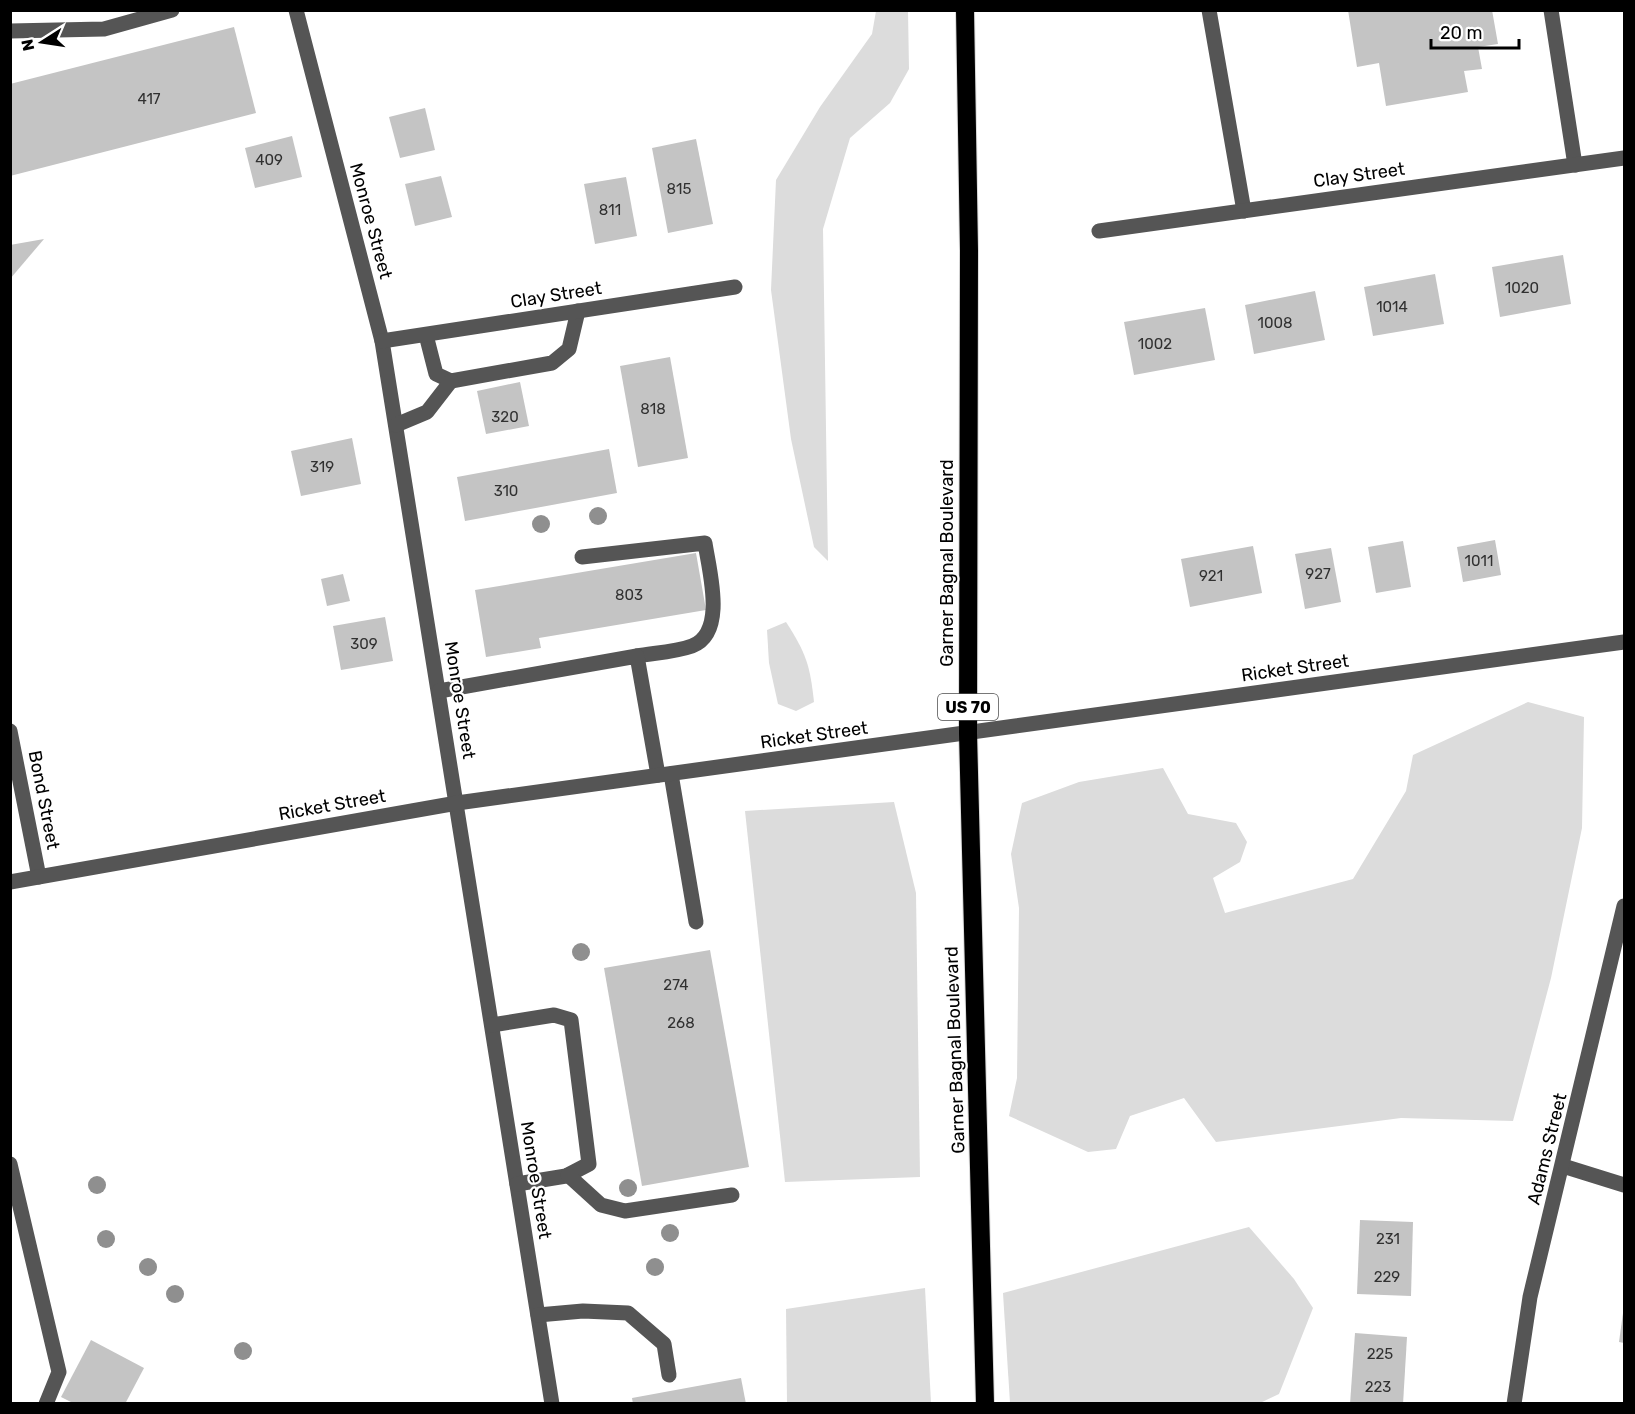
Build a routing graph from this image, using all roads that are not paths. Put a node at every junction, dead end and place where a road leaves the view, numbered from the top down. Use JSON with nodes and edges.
{"nodes":[{"id":1,"x":172,"y":10,"type":"edge"},
{"id":2,"x":296,"y":10,"type":"edge"},
{"id":3,"x":965,"y":10,"type":"edge"},
{"id":4,"x":1209,"y":10,"type":"edge"},
{"id":5,"x":1551,"y":10,"type":"edge"},
{"id":6,"x":10,"y":31,"type":"edge"},
{"id":7,"x":1624,"y":158,"type":"edge"},
{"id":8,"x":1575,"y":165,"type":"junction"},
{"id":9,"x":1244,"y":211,"type":"junction"},
{"id":10,"x":1099,"y":231,"type":"dead end"},
{"id":11,"x":735,"y":287,"type":"dead end"},
{"id":12,"x":578,"y":311,"type":"junction"},
{"id":13,"x":426,"y":335,"type":"junction"},
{"id":14,"x":382,"y":341,"type":"junction"},
{"id":15,"x":451,"y":381,"type":"junction"},
{"id":16,"x":396,"y":425,"type":"junction"},
{"id":17,"x":582,"y":557,"type":"dead end"},
{"id":18,"x":1624,"y":642,"type":"edge"},
{"id":19,"x":637,"y":656,"type":"junction"},
{"id":20,"x":439,"y":691,"type":"junction"},
{"id":21,"x":10,"y":731,"type":"edge"},
{"id":22,"x":968,"y":733,"type":"junction"},
{"id":23,"x":665,"y":775,"type":"junction"},
{"id":24,"x":457,"y":803,"type":"junction"},
{"id":25,"x":39,"y":877,"type":"junction"},
{"id":26,"x":10,"y":882,"type":"edge"},
{"id":27,"x":1624,"y":906,"type":"edge"},
{"id":28,"x":696,"y":922,"type":"dead end"},
{"id":29,"x":492,"y":1025,"type":"junction"},
{"id":30,"x":10,"y":1164,"type":"edge"},
{"id":31,"x":1563,"y":1166,"type":"junction"},
{"id":32,"x":568,"y":1175,"type":"junction"},
{"id":33,"x":517,"y":1184,"type":"junction"},
{"id":34,"x":1624,"y":1185,"type":"edge"},
{"id":35,"x":732,"y":1195,"type":"dead end"},
{"id":36,"x":538,"y":1315,"type":"junction"},
{"id":37,"x":669,"y":1375,"type":"dead end"},
{"id":38,"x":46,"y":1404,"type":"edge"},
{"id":39,"x":552,"y":1404,"type":"edge"},
{"id":40,"x":986,"y":1404,"type":"edge"},
{"id":41,"x":1514,"y":1404,"type":"edge"}],
"edges":[{"from":1,"to":6,"type":"street"},
{"from":2,"to":14,"type":"street","name":"Monroe Street"},
{"from":3,"to":22,"type":"highway","name":"Garner Bagnal Boulevard","number":"US 70"},
{"from":4,"to":9,"type":"street"},
{"from":5,"to":8,"type":"street"},
{"from":7,"to":8,"type":"street","name":"Clay Street"},
{"from":8,"to":9,"type":"street","name":"Clay Street"},
{"from":9,"to":10,"type":"street","name":"Clay Street"},
{"from":11,"to":12,"type":"street","name":"Clay Street"},
{"from":12,"to":13,"type":"street","name":"Clay Street"},
{"from":12,"to":15,"type":"street"},
{"from":13,"to":14,"type":"street","name":"Clay Street"},
{"from":13,"to":15,"type":"street"},
{"from":14,"to":16,"type":"street","name":"Monroe Street"},
{"from":15,"to":16,"type":"street"},
{"from":16,"to":20,"type":"street","name":"Monroe Street"},
{"from":17,"to":19,"type":"street"},
{"from":18,"to":22,"type":"street","name":"Ricket Street"},
{"from":19,"to":20,"type":"street"},
{"from":19,"to":23,"type":"street"},
{"from":20,"to":24,"type":"street","name":"Monroe Street"},
{"from":21,"to":25,"type":"street","name":"Bond Street"},
{"from":22,"to":23,"type":"street","name":"Ricket Street"},
{"from":22,"to":40,"type":"highway","name":"Garner Bagnal Boulevard","number":"US 70"},
{"from":23,"to":24,"type":"street","name":"Ricket Street"},
{"from":23,"to":28,"type":"street"},
{"from":24,"to":25,"type":"street","name":"Ricket Street"},
{"from":24,"to":29,"type":"street","name":"Monroe Street"},
{"from":25,"to":26,"type":"street","name":"Ricket Street"},
{"from":27,"to":31,"type":"street","name":"Adams Street"},
{"from":29,"to":32,"type":"street"},
{"from":29,"to":33,"type":"street","name":"Monroe Street"},
{"from":30,"to":38,"type":"street"},
{"from":31,"to":34,"type":"street"},
{"from":31,"to":41,"type":"street","name":"Adams Street"},
{"from":32,"to":33,"type":"street"},
{"from":32,"to":35,"type":"street"},
{"from":33,"to":36,"type":"street","name":"Monroe Street"},
{"from":36,"to":37,"type":"street"},
{"from":36,"to":39,"type":"street","name":"Monroe Street"}]}
